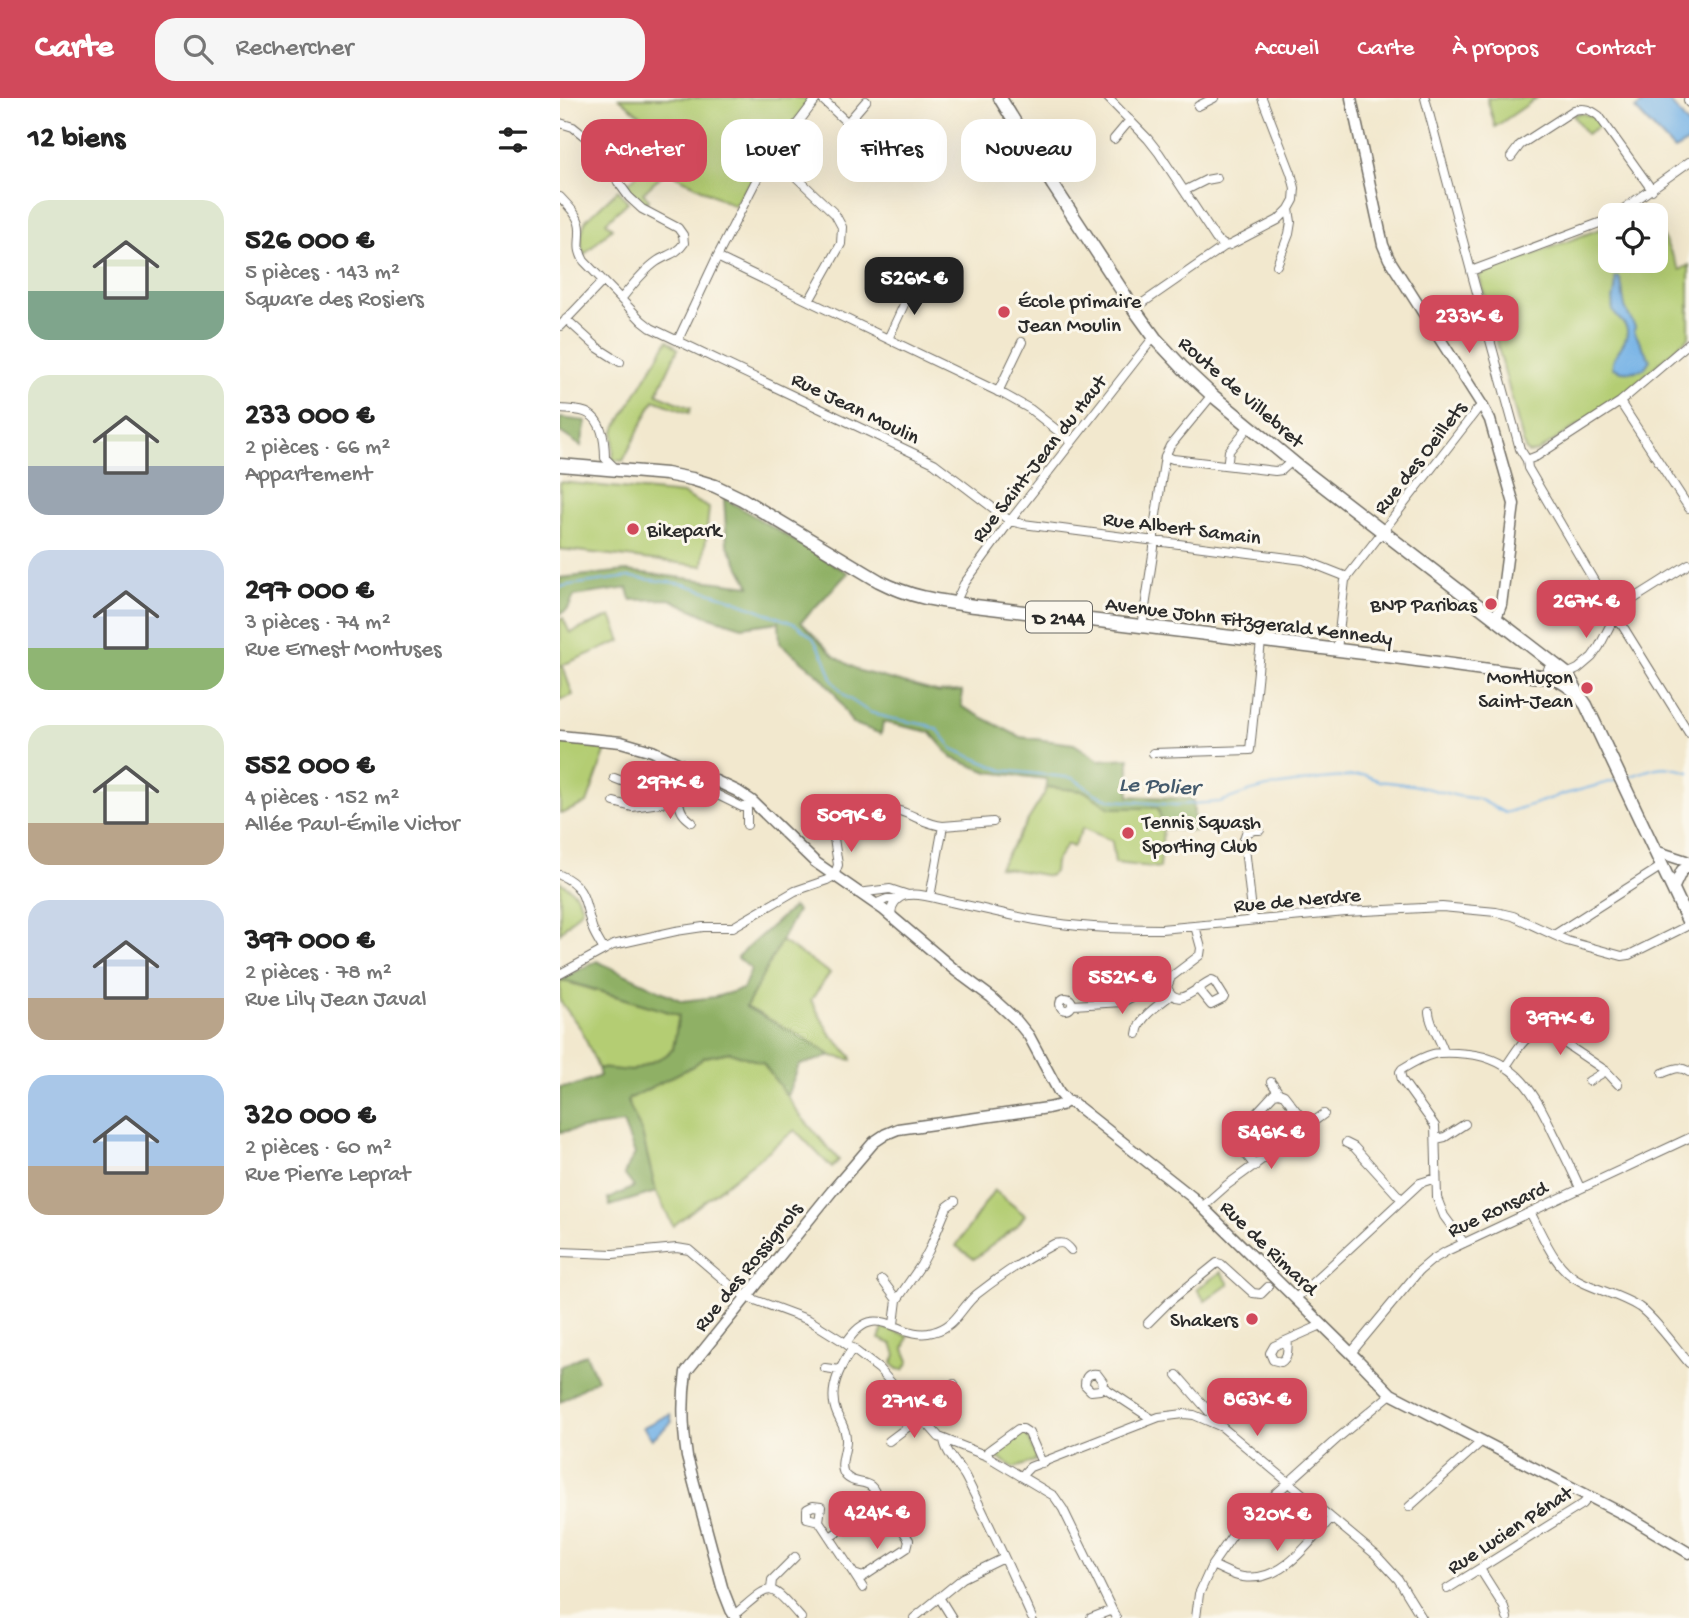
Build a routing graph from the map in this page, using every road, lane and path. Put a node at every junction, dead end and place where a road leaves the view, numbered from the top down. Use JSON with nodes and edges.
{"nodes":[{"id":1,"x":819,"y":98,"type":"edge"},
{"id":2,"x":1000,"y":98,"type":"edge"},
{"id":3,"x":1108,"y":98,"type":"edge"},
{"id":4,"x":1214,"y":98,"type":"edge"},
{"id":5,"x":1262,"y":98,"type":"edge"},
{"id":6,"x":1351,"y":98,"type":"edge"},
{"id":7,"x":1426,"y":98,"type":"edge"},
{"id":8,"x":866,"y":101,"type":"dead end"},
{"id":9,"x":1198,"y":106,"type":"dead end"},
{"id":10,"x":803,"y":119,"type":"edge"},
{"id":11,"x":843,"y":119,"type":"edge"},
{"id":12,"x":850,"y":119,"type":"edge"},
{"id":13,"x":1130,"y":120,"type":"junction"},
{"id":14,"x":560,"y":123,"type":"edge"},
{"id":15,"x":1114,"y":139,"type":"dead end"},
{"id":16,"x":1511,"y":157,"type":"dead end"},
{"id":17,"x":1689,"y":162,"type":"edge"},
{"id":18,"x":1217,"y":178,"type":"dead end"},
{"id":19,"x":755,"y":182,"type":"edge"},
{"id":20,"x":801,"y":182,"type":"edge"},
{"id":21,"x":1652,"y":190,"type":"junction"},
{"id":22,"x":1184,"y":191,"type":"junction"},
{"id":23,"x":560,"y":197,"type":"edge"},
{"id":24,"x":1633,"y":203,"type":"edge"},
{"id":25,"x":1289,"y":209,"type":"junction"},
{"id":26,"x":1598,"y":223,"type":"edge"},
{"id":27,"x":1225,"y":246,"type":"junction"},
{"id":28,"x":717,"y":257,"type":"junction"},
{"id":29,"x":1277,"y":265,"type":"dead end"},
{"id":30,"x":1471,"y":271,"type":"junction"},
{"id":31,"x":603,"y":281,"type":"junction"},
{"id":32,"x":914,"y":284,"type":"dead end"},
{"id":33,"x":621,"y":299,"type":"junction"},
{"id":34,"x":809,"y":301,"type":"junction"},
{"id":35,"x":1134,"y":309,"type":"junction"},
{"id":36,"x":563,"y":323,"type":"edge"},
{"id":37,"x":1155,"y":338,"type":"junction"},
{"id":38,"x":888,"y":339,"type":"junction"},
{"id":39,"x":678,"y":340,"type":"junction"},
{"id":40,"x":1022,"y":342,"type":"dead end"},
{"id":41,"x":1689,"y":343,"type":"edge"},
{"id":42,"x":620,"y":362,"type":"dead end"},
{"id":43,"x":998,"y":392,"type":"junction"},
{"id":44,"x":1212,"y":395,"type":"junction"},
{"id":45,"x":1620,"y":402,"type":"junction"},
{"id":46,"x":1482,"y":405,"type":"junction"},
{"id":47,"x":560,"y":409,"type":"edge"},
{"id":48,"x":1249,"y":426,"type":"junction"},
{"id":49,"x":1072,"y":442,"type":"junction"},
{"id":50,"x":1166,"y":456,"type":"junction"},
{"id":51,"x":1228,"y":460,"type":"dead end"},
{"id":52,"x":1527,"y":460,"type":"junction"},
{"id":53,"x":1292,"y":461,"type":"junction"},
{"id":54,"x":560,"y":465,"type":"edge"},
{"id":55,"x":617,"y":470,"type":"junction"},
{"id":56,"x":1689,"y":508,"type":"edge"},
{"id":57,"x":1010,"y":521,"type":"junction"},
{"id":58,"x":1383,"y":530,"type":"junction"},
{"id":59,"x":1154,"y":540,"type":"junction"},
{"id":60,"x":1689,"y":564,"type":"edge"},
{"id":61,"x":1347,"y":577,"type":"junction"},
{"id":62,"x":958,"y":604,"type":"junction"},
{"id":63,"x":1613,"y":617,"type":"junction"},
{"id":64,"x":1496,"y":618,"type":"junction"},
{"id":65,"x":1142,"y":627,"type":"junction"},
{"id":66,"x":1261,"y":641,"type":"junction"},
{"id":67,"x":1337,"y":650,"type":"junction"},
{"id":68,"x":1535,"y":652,"type":"junction"},
{"id":69,"x":1530,"y":674,"type":"junction"},
{"id":70,"x":1557,"y":674,"type":"junction"},
{"id":71,"x":1689,"y":733,"type":"edge"},
{"id":72,"x":560,"y":736,"type":"edge"},
{"id":73,"x":1153,"y":753,"type":"dead end"},
{"id":74,"x":660,"y":754,"type":"junction"},
{"id":75,"x":614,"y":778,"type":"dead end"},
{"id":76,"x":691,"y":782,"type":"junction"},
{"id":77,"x":679,"y":801,"type":"junction"},
{"id":78,"x":614,"y":802,"type":"dead end"},
{"id":79,"x":667,"y":802,"type":"junction"},
{"id":80,"x":749,"y":804,"type":"junction"},
{"id":81,"x":885,"y":809,"type":"dead end"},
{"id":82,"x":692,"y":822,"type":"dead end"},
{"id":83,"x":993,"y":822,"type":"dead end"},
{"id":84,"x":747,"y":825,"type":"dead end"},
{"id":85,"x":832,"y":825,"type":"dead end"},
{"id":86,"x":943,"y":826,"type":"junction"},
{"id":87,"x":1260,"y":830,"type":"dead end"},
{"id":88,"x":1655,"y":851,"type":"junction"},
{"id":89,"x":1686,"y":865,"type":"edge"},
{"id":90,"x":1662,"y":866,"type":"junction"},
{"id":91,"x":560,"y":875,"type":"edge"},
{"id":92,"x":834,"y":876,"type":"junction"},
{"id":93,"x":1672,"y":890,"type":"junction"},
{"id":94,"x":858,"y":893,"type":"junction"},
{"id":95,"x":897,"y":895,"type":"junction"},
{"id":96,"x":930,"y":897,"type":"junction"},
{"id":97,"x":875,"y":904,"type":"junction"},
{"id":98,"x":892,"y":917,"type":"junction"},
{"id":99,"x":1252,"y":920,"type":"junction"},
{"id":100,"x":1689,"y":924,"type":"edge"},
{"id":101,"x":1195,"y":926,"type":"junction"},
{"id":102,"x":1554,"y":935,"type":"junction"},
{"id":103,"x":604,"y":950,"type":"junction"},
{"id":104,"x":560,"y":974,"type":"edge"},
{"id":105,"x":1168,"y":982,"type":"junction"},
{"id":106,"x":1198,"y":988,"type":"dead end"},
{"id":107,"x":1171,"y":995,"type":"junction"},
{"id":108,"x":1073,"y":1004,"type":"dead end"},
{"id":109,"x":1429,"y":1012,"type":"dead end"},
{"id":110,"x":1138,"y":1034,"type":"dead end"},
{"id":111,"x":1444,"y":1052,"type":"junction"},
{"id":112,"x":1506,"y":1066,"type":"junction"},
{"id":113,"x":1605,"y":1071,"type":"junction"},
{"id":114,"x":1689,"y":1072,"type":"edge"},
{"id":115,"x":1664,"y":1073,"type":"dead end"},
{"id":116,"x":1589,"y":1081,"type":"dead end"},
{"id":117,"x":1271,"y":1082,"type":"dead end"},
{"id":118,"x":1618,"y":1084,"type":"dead end"},
{"id":119,"x":1279,"y":1093,"type":"junction"},
{"id":120,"x":1067,"y":1101,"type":"junction"},
{"id":121,"x":1324,"y":1114,"type":"dead end"},
{"id":122,"x":1465,"y":1125,"type":"dead end"},
{"id":123,"x":1308,"y":1126,"type":"junction"},
{"id":124,"x":1689,"y":1138,"type":"edge"},
{"id":125,"x":1436,"y":1139,"type":"junction"},
{"id":126,"x":1346,"y":1143,"type":"dead end"},
{"id":127,"x":1255,"y":1166,"type":"junction"},
{"id":128,"x":1436,"y":1178,"type":"junction"},
{"id":129,"x":1580,"y":1188,"type":"junction"},
{"id":130,"x":1402,"y":1200,"type":"junction"},
{"id":131,"x":955,"y":1201,"type":"dead end"},
{"id":132,"x":1202,"y":1208,"type":"junction"},
{"id":133,"x":1530,"y":1212,"type":"junction"},
{"id":134,"x":1464,"y":1243,"type":"junction"},
{"id":135,"x":1071,"y":1250,"type":"dead end"},
{"id":136,"x":560,"y":1252,"type":"edge"},
{"id":137,"x":882,"y":1280,"type":"dead end"},
{"id":138,"x":1268,"y":1287,"type":"dead end"},
{"id":139,"x":747,"y":1297,"type":"junction"},
{"id":140,"x":1295,"y":1299,"type":"junction"},
{"id":141,"x":897,"y":1300,"type":"junction"},
{"id":142,"x":1148,"y":1323,"type":"dead end"},
{"id":143,"x":894,"y":1324,"type":"junction"},
{"id":144,"x":1322,"y":1325,"type":"junction"},
{"id":145,"x":1287,"y":1340,"type":"dead end"},
{"id":146,"x":850,"y":1345,"type":"junction"},
{"id":147,"x":1351,"y":1353,"type":"junction"},
{"id":148,"x":1689,"y":1363,"type":"edge"},
{"id":149,"x":825,"y":1367,"type":"dead end"},
{"id":150,"x":840,"y":1370,"type":"junction"},
{"id":151,"x":1177,"y":1375,"type":"dead end"},
{"id":152,"x":954,"y":1384,"type":"dead end"},
{"id":153,"x":1102,"y":1386,"type":"dead end"},
{"id":154,"x":1391,"y":1394,"type":"junction"},
{"id":155,"x":1198,"y":1399,"type":"junction"},
{"id":156,"x":919,"y":1414,"type":"junction"},
{"id":157,"x":1194,"y":1415,"type":"junction"},
{"id":158,"x":1152,"y":1419,"type":"junction"},
{"id":159,"x":1222,"y":1427,"type":"junction"},
{"id":160,"x":944,"y":1439,"type":"junction"},
{"id":161,"x":889,"y":1441,"type":"dead end"},
{"id":162,"x":1482,"y":1441,"type":"junction"},
{"id":163,"x":986,"y":1456,"type":"junction"},
{"id":164,"x":1042,"y":1462,"type":"junction"},
{"id":165,"x":1022,"y":1477,"type":"junction"},
{"id":166,"x":1288,"y":1483,"type":"junction"},
{"id":167,"x":1589,"y":1497,"type":"junction"},
{"id":168,"x":877,"y":1500,"type":"junction"},
{"id":169,"x":1409,"y":1507,"type":"dead end"},
{"id":170,"x":1331,"y":1518,"type":"junction"},
{"id":171,"x":819,"y":1521,"type":"dead end"},
{"id":172,"x":830,"y":1537,"type":"junction"},
{"id":173,"x":1689,"y":1553,"type":"edge"},
{"id":174,"x":795,"y":1557,"type":"dead end"},
{"id":175,"x":1004,"y":1558,"type":"junction"},
{"id":176,"x":1212,"y":1565,"type":"junction"},
{"id":177,"x":1480,"y":1569,"type":"junction"},
{"id":178,"x":854,"y":1574,"type":"junction"},
{"id":179,"x":863,"y":1588,"type":"dead end"},
{"id":180,"x":771,"y":1589,"type":"junction"},
{"id":181,"x":1447,"y":1589,"type":"dead end"},
{"id":182,"x":939,"y":1597,"type":"junction"},
{"id":183,"x":1114,"y":1614,"type":"edge"},
{"id":184,"x":735,"y":1617,"type":"edge"},
{"id":185,"x":801,"y":1618,"type":"edge"},
{"id":186,"x":914,"y":1618,"type":"edge"},
{"id":187,"x":952,"y":1618,"type":"edge"},
{"id":188,"x":1032,"y":1618,"type":"edge"},
{"id":189,"x":1091,"y":1618,"type":"edge"},
{"id":190,"x":1196,"y":1618,"type":"edge"},
{"id":191,"x":1422,"y":1618,"type":"edge"},
{"id":192,"x":1507,"y":1618,"type":"edge"}],
"edges":[{"from":1,"to":10,"type":"street"},
{"from":1,"to":11,"type":"street"},
{"from":2,"to":35,"type":"main road","name":"Route de Villebret"},
{"from":3,"to":13,"type":"street"},
{"from":4,"to":9,"type":"street"},
{"from":5,"to":25,"type":"street"},
{"from":6,"to":46,"type":"street"},
{"from":7,"to":30,"type":"street"},
{"from":8,"to":12,"type":"street"},
{"from":13,"to":15,"type":"street"},
{"from":13,"to":22,"type":"street"},
{"from":14,"to":33,"type":"street"},
{"from":16,"to":21,"type":"street"},
{"from":17,"to":21,"type":"street"},
{"from":18,"to":22,"type":"street"},
{"from":19,"to":28,"type":"street"},
{"from":20,"to":34,"type":"street"},
{"from":21,"to":24,"type":"street"},
{"from":22,"to":27,"type":"street"},
{"from":23,"to":31,"type":"street","name":"Rue Jean Moulin"},
{"from":25,"to":27,"type":"street"},
{"from":25,"to":29,"type":"street"},
{"from":26,"to":30,"type":"street"},
{"from":27,"to":35,"type":"street"},
{"from":28,"to":34,"type":"street"},
{"from":28,"to":39,"type":"street"},
{"from":30,"to":52,"type":"street"},
{"from":31,"to":33,"type":"street","name":"Rue Jean Moulin"},
{"from":31,"to":36,"type":"street"},
{"from":32,"to":38,"type":"street"},
{"from":33,"to":39,"type":"street","name":"Rue Jean Moulin"},
{"from":34,"to":38,"type":"street"},
{"from":35,"to":37,"type":"main road","name":"Route de Villebret"},
{"from":36,"to":42,"type":"street"},
{"from":37,"to":44,"type":"main road","name":"Route de Villebret"},
{"from":37,"to":49,"type":"street","name":"Rue Saint-Jean du Haut"},
{"from":38,"to":43,"type":"street"},
{"from":39,"to":57,"type":"street","name":"Rue Jean Moulin"},
{"from":40,"to":43,"type":"street"},
{"from":41,"to":45,"type":"street"},
{"from":43,"to":49,"type":"street"},
{"from":44,"to":48,"type":"main road","name":"Route de Villebret"},
{"from":44,"to":50,"type":"street"},
{"from":45,"to":52,"type":"street"},
{"from":45,"to":56,"type":"street"},
{"from":46,"to":58,"type":"street","name":"Rue des Oeillets"},
{"from":46,"to":64,"type":"street"},
{"from":47,"to":55,"type":"street"},
{"from":48,"to":51,"type":"street"},
{"from":48,"to":53,"type":"main road","name":"Route de Villebret"},
{"from":49,"to":57,"type":"street","name":"Rue Saint-Jean du Haut"},
{"from":50,"to":53,"type":"street"},
{"from":50,"to":59,"type":"street"},
{"from":52,"to":63,"type":"street"},
{"from":53,"to":58,"type":"main road","name":"Route de Villebret"},
{"from":54,"to":55,"type":"main road","name":"Avenue John Fitzgerald Kennedy","number":"D 2144"},
{"from":55,"to":62,"type":"main road","name":"Avenue John Fitzgerald Kennedy","number":"D 2144"},
{"from":57,"to":59,"type":"street","name":"Rue Albert Samain"},
{"from":57,"to":62,"type":"street","name":"Rue Saint-Jean du Haut"},
{"from":58,"to":61,"type":"street","name":"Rue des Oeillets"},
{"from":58,"to":64,"type":"main road","name":"Route de Villebret"},
{"from":59,"to":61,"type":"street","name":"Rue Albert Samain"},
{"from":59,"to":65,"type":"street"},
{"from":60,"to":63,"type":"street"},
{"from":61,"to":67,"type":"street"},
{"from":62,"to":65,"type":"main road","name":"Avenue John Fitzgerald Kennedy","number":"D 2144"},
{"from":63,"to":70,"type":"street"},
{"from":63,"to":71,"type":"street"},
{"from":64,"to":68,"type":"main road","name":"Route de Villebret"},
{"from":65,"to":66,"type":"main road","name":"Avenue John Fitzgerald Kennedy","number":"D 2144"},
{"from":66,"to":67,"type":"main road","name":"Avenue John Fitzgerald Kennedy","number":"D 2144"},
{"from":66,"to":73,"type":"street"},
{"from":67,"to":69,"type":"main road","name":"Avenue John Fitzgerald Kennedy","number":"D 2144"},
{"from":68,"to":69,"type":"main road"},
{"from":68,"to":70,"type":"main road"},
{"from":68,"to":70,"type":"main road"},
{"from":69,"to":70,"type":"main road","name":"Avenue John Fitzgerald Kennedy","number":"D 2144"},
{"from":70,"to":88,"type":"main road","name":"Avenue John Fitzgerald Kennedy","number":"D 2144"},
{"from":72,"to":74,"type":"street","name":"Rue de Rimard"},
{"from":74,"to":76,"type":"street"},
{"from":74,"to":80,"type":"street","name":"Rue de Rimard"},
{"from":75,"to":79,"type":"street"},
{"from":76,"to":77,"type":"street"},
{"from":76,"to":80,"type":"street"},
{"from":77,"to":79,"type":"street"},
{"from":77,"to":82,"type":"street"},
{"from":78,"to":79,"type":"street"},
{"from":80,"to":84,"type":"street"},
{"from":80,"to":92,"type":"street","name":"Rue de Rimard"},
{"from":81,"to":86,"type":"street"},
{"from":83,"to":86,"type":"street"},
{"from":85,"to":92,"type":"street"},
{"from":86,"to":96,"type":"street"},
{"from":87,"to":99,"type":"street"},
{"from":88,"to":89,"type":"street"},
{"from":88,"to":90,"type":"main road","name":"Avenue John Fitzgerald Kennedy","number":"D 2144"},
{"from":89,"to":90,"type":"street"},
{"from":89,"to":93,"type":"street"},
{"from":90,"to":93,"type":"main road","name":"Avenue John Fitzgerald Kennedy","number":"D 2144"},
{"from":90,"to":102,"type":"street"},
{"from":91,"to":103,"type":"street"},
{"from":92,"to":94,"type":"street","name":"Rue de Rimard"},
{"from":92,"to":103,"type":"street"},
{"from":93,"to":100,"type":"main road","name":"Avenue John Fitzgerald Kennedy","number":"D 2144"},
{"from":94,"to":95,"type":"street"},
{"from":94,"to":97,"type":"street","name":"Rue de Rimard"},
{"from":95,"to":96,"type":"street","name":"Rue de Nerdre"},
{"from":95,"to":97,"type":"street","name":"Rue de Nerdre"},
{"from":95,"to":98,"type":"street"},
{"from":96,"to":101,"type":"street","name":"Rue de Nerdre"},
{"from":97,"to":98,"type":"street","name":"Rue de Rimard"},
{"from":98,"to":120,"type":"street","name":"Rue de Rimard"},
{"from":99,"to":101,"type":"street","name":"Rue de Nerdre"},
{"from":99,"to":102,"type":"street","name":"Rue de Nerdre"},
{"from":100,"to":102,"type":"street","name":"Rue de Nerdre"},
{"from":101,"to":105,"type":"street"},
{"from":103,"to":104,"type":"street"},
{"from":105,"to":107,"type":"street"},
{"from":105,"to":108,"type":"street"},
{"from":106,"to":107,"type":"street"},
{"from":107,"to":110,"type":"street"},
{"from":109,"to":111,"type":"street"},
{"from":111,"to":112,"type":"street"},
{"from":111,"to":125,"type":"street"},
{"from":112,"to":113,"type":"street"},
{"from":112,"to":129,"type":"street"},
{"from":113,"to":116,"type":"street"},
{"from":113,"to":118,"type":"street"},
{"from":114,"to":115,"type":"street"},
{"from":117,"to":119,"type":"street"},
{"from":119,"to":123,"type":"street"},
{"from":119,"to":127,"type":"street"},
{"from":120,"to":132,"type":"street","name":"Rue de Rimard"},
{"from":120,"to":139,"type":"street","name":"Rue des Rossignols"},
{"from":121,"to":123,"type":"street"},
{"from":122,"to":125,"type":"street"},
{"from":123,"to":127,"type":"street"},
{"from":124,"to":129,"type":"street","name":"Rue Ronsard"},
{"from":125,"to":128,"type":"street"},
{"from":126,"to":130,"type":"street"},
{"from":127,"to":132,"type":"street"},
{"from":128,"to":130,"type":"street"},
{"from":128,"to":134,"type":"street"},
{"from":129,"to":133,"type":"street","name":"Rue Ronsard"},
{"from":130,"to":140,"type":"street"},
{"from":131,"to":141,"type":"street"},
{"from":132,"to":140,"type":"street","name":"Rue de Rimard"},
{"from":133,"to":134,"type":"street","name":"Rue Ronsard"},
{"from":133,"to":148,"type":"street"},
{"from":134,"to":147,"type":"street","name":"Rue Ronsard"},
{"from":135,"to":143,"type":"street"},
{"from":136,"to":139,"type":"street"},
{"from":137,"to":141,"type":"street"},
{"from":138,"to":142,"type":"street"},
{"from":139,"to":146,"type":"street"},
{"from":139,"to":184,"type":"street","name":"Rue des Rossignols"},
{"from":140,"to":144,"type":"street","name":"Rue de Rimard"},
{"from":141,"to":143,"type":"street"},
{"from":143,"to":146,"type":"street"},
{"from":144,"to":145,"type":"street"},
{"from":144,"to":147,"type":"street","name":"Rue de Rimard"},
{"from":146,"to":150,"type":"street"},
{"from":146,"to":156,"type":"street"},
{"from":147,"to":154,"type":"street","name":"Rue de Rimard"},
{"from":149,"to":150,"type":"street"},
{"from":150,"to":168,"type":"street"},
{"from":151,"to":155,"type":"street"},
{"from":152,"to":156,"type":"street"},
{"from":153,"to":158,"type":"street"},
{"from":154,"to":162,"type":"street","name":"Rue de Rimard"},
{"from":154,"to":166,"type":"street"},
{"from":155,"to":157,"type":"street"},
{"from":155,"to":159,"type":"street"},
{"from":156,"to":160,"type":"street"},
{"from":156,"to":161,"type":"street"},
{"from":157,"to":158,"type":"street"},
{"from":157,"to":159,"type":"street"},
{"from":158,"to":164,"type":"street"},
{"from":159,"to":166,"type":"street"},
{"from":160,"to":163,"type":"street"},
{"from":160,"to":175,"type":"street"},
{"from":162,"to":167,"type":"street","name":"Rue de Rimard"},
{"from":162,"to":169,"type":"street"},
{"from":163,"to":164,"type":"street"},
{"from":163,"to":165,"type":"street"},
{"from":164,"to":165,"type":"street"},
{"from":165,"to":183,"type":"street"},
{"from":166,"to":170,"type":"street"},
{"from":166,"to":176,"type":"street"},
{"from":167,"to":173,"type":"street","name":"Rue de Rimard"},
{"from":167,"to":177,"type":"street","name":"Rue Lucien Pénat"},
{"from":168,"to":172,"type":"street"},
{"from":168,"to":178,"type":"street"},
{"from":170,"to":176,"type":"street"},
{"from":170,"to":191,"type":"street"},
{"from":171,"to":172,"type":"street"},
{"from":172,"to":178,"type":"street"},
{"from":174,"to":180,"type":"street"},
{"from":175,"to":182,"type":"street"},
{"from":175,"to":188,"type":"street"},
{"from":176,"to":190,"type":"street"},
{"from":177,"to":181,"type":"street","name":"Rue Lucien Pénat"},
{"from":177,"to":192,"type":"street"},
{"from":178,"to":179,"type":"street"},
{"from":180,"to":184,"type":"street"},
{"from":180,"to":185,"type":"street"},
{"from":182,"to":186,"type":"street"},
{"from":182,"to":187,"type":"street"},
{"from":183,"to":189,"type":"street"}]}
